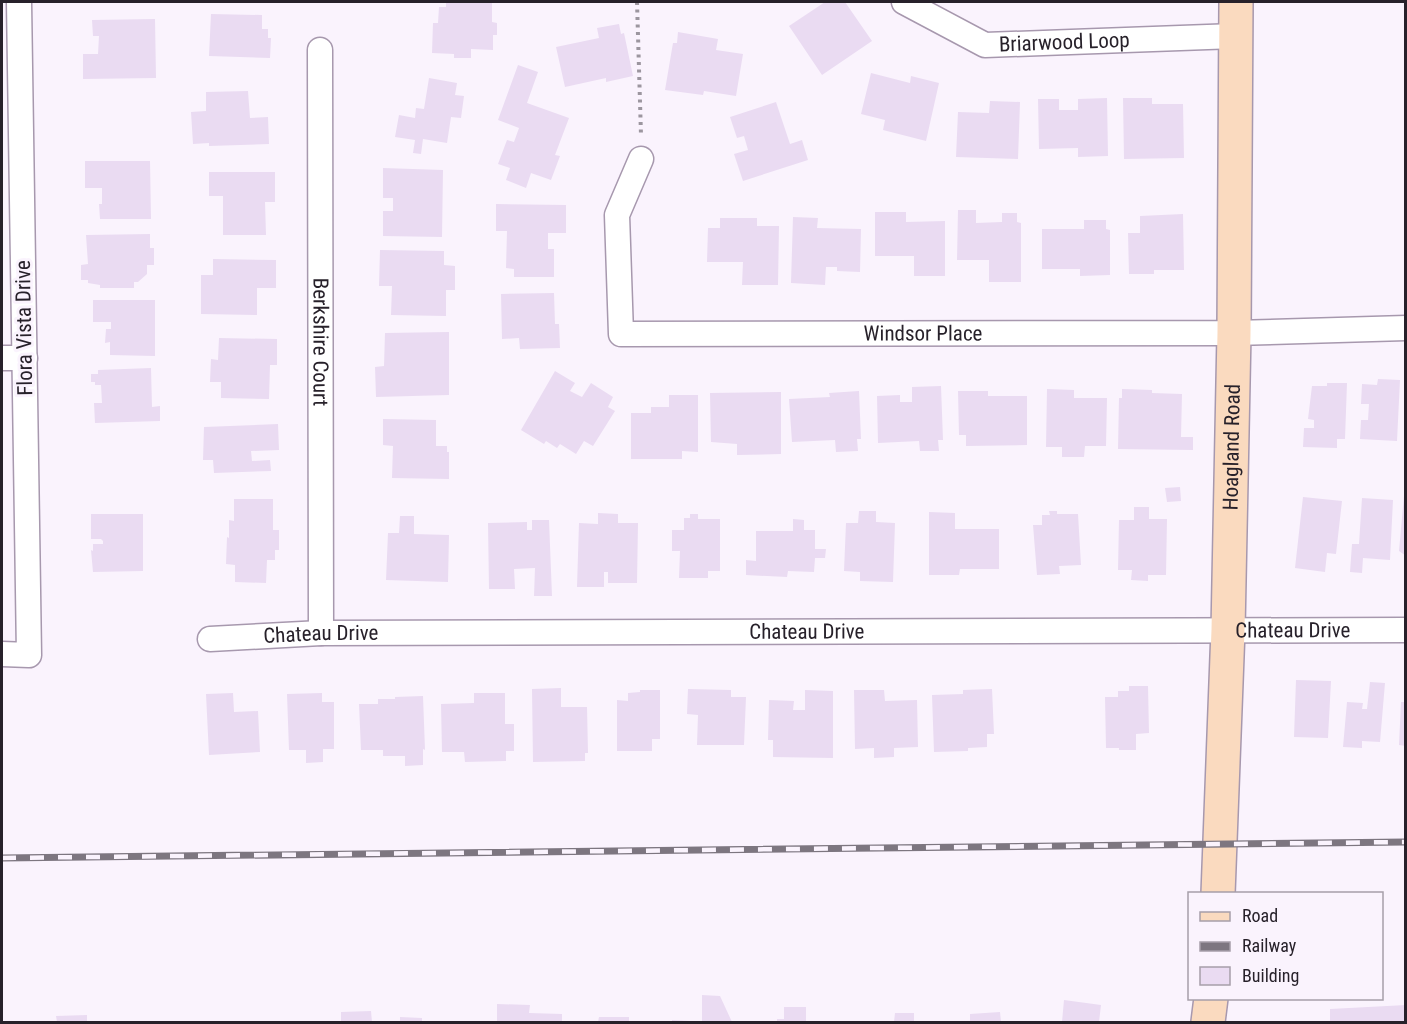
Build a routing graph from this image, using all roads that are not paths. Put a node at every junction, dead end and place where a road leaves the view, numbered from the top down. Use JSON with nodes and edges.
{"nodes":[{"id":1,"x":19,"y":2,"type":"edge"},
{"id":2,"x":904,"y":2,"type":"edge"},
{"id":3,"x":1236,"y":2,"type":"edge"},
{"id":4,"x":1235,"y":36,"type":"junction"},
{"id":5,"x":320,"y":50,"type":"dead end"},
{"id":6,"x":11,"y":67,"type":"edge"},
{"id":7,"x":641,"y":159,"type":"road end"},
{"id":8,"x":1406,"y":328,"type":"edge"},
{"id":9,"x":1234,"y":333,"type":"junction"},
{"id":10,"x":13,"y":358,"type":"edge"},
{"id":11,"x":1228,"y":630,"type":"junction"},
{"id":12,"x":1406,"y":630,"type":"edge"},
{"id":13,"x":321,"y":633,"type":"junction"},
{"id":14,"x":210,"y":639,"type":"dead end"},
{"id":15,"x":2,"y":654,"type":"edge"},
{"id":16,"x":1218,"y":892,"type":"edge"},
{"id":17,"x":1211,"y":1000,"type":"edge"},
{"id":18,"x":1208,"y":1023,"type":"edge"}],
"edges":[{"from":1,"to":6,"type":"street","name":"Flora Vista Drive"},
{"from":2,"to":4,"type":"street","name":"Briarwood Loop"},
{"from":3,"to":4,"type":"street","name":"Hoagland Road"},
{"from":4,"to":9,"type":"street","name":"Hoagland Road"},
{"from":5,"to":13,"type":"street","name":"Berkshire Court"},
{"from":6,"to":10,"type":"street","name":"Flora Vista Drive"},
{"from":7,"to":9,"type":"street","name":"Windsor Place"},
{"from":8,"to":9,"type":"street","name":"Windsor Place"},
{"from":9,"to":11,"type":"street","name":"Hoagland Road"},
{"from":10,"to":15,"type":"street","name":"Flora Vista Drive"},
{"from":11,"to":12,"type":"street","name":"Chateau Drive"},
{"from":11,"to":13,"type":"street","name":"Chateau Drive"},
{"from":11,"to":16,"type":"street","name":"Hoagland Road"},
{"from":13,"to":14,"type":"street","name":"Chateau Drive"},
{"from":17,"to":18,"type":"street"}]}
